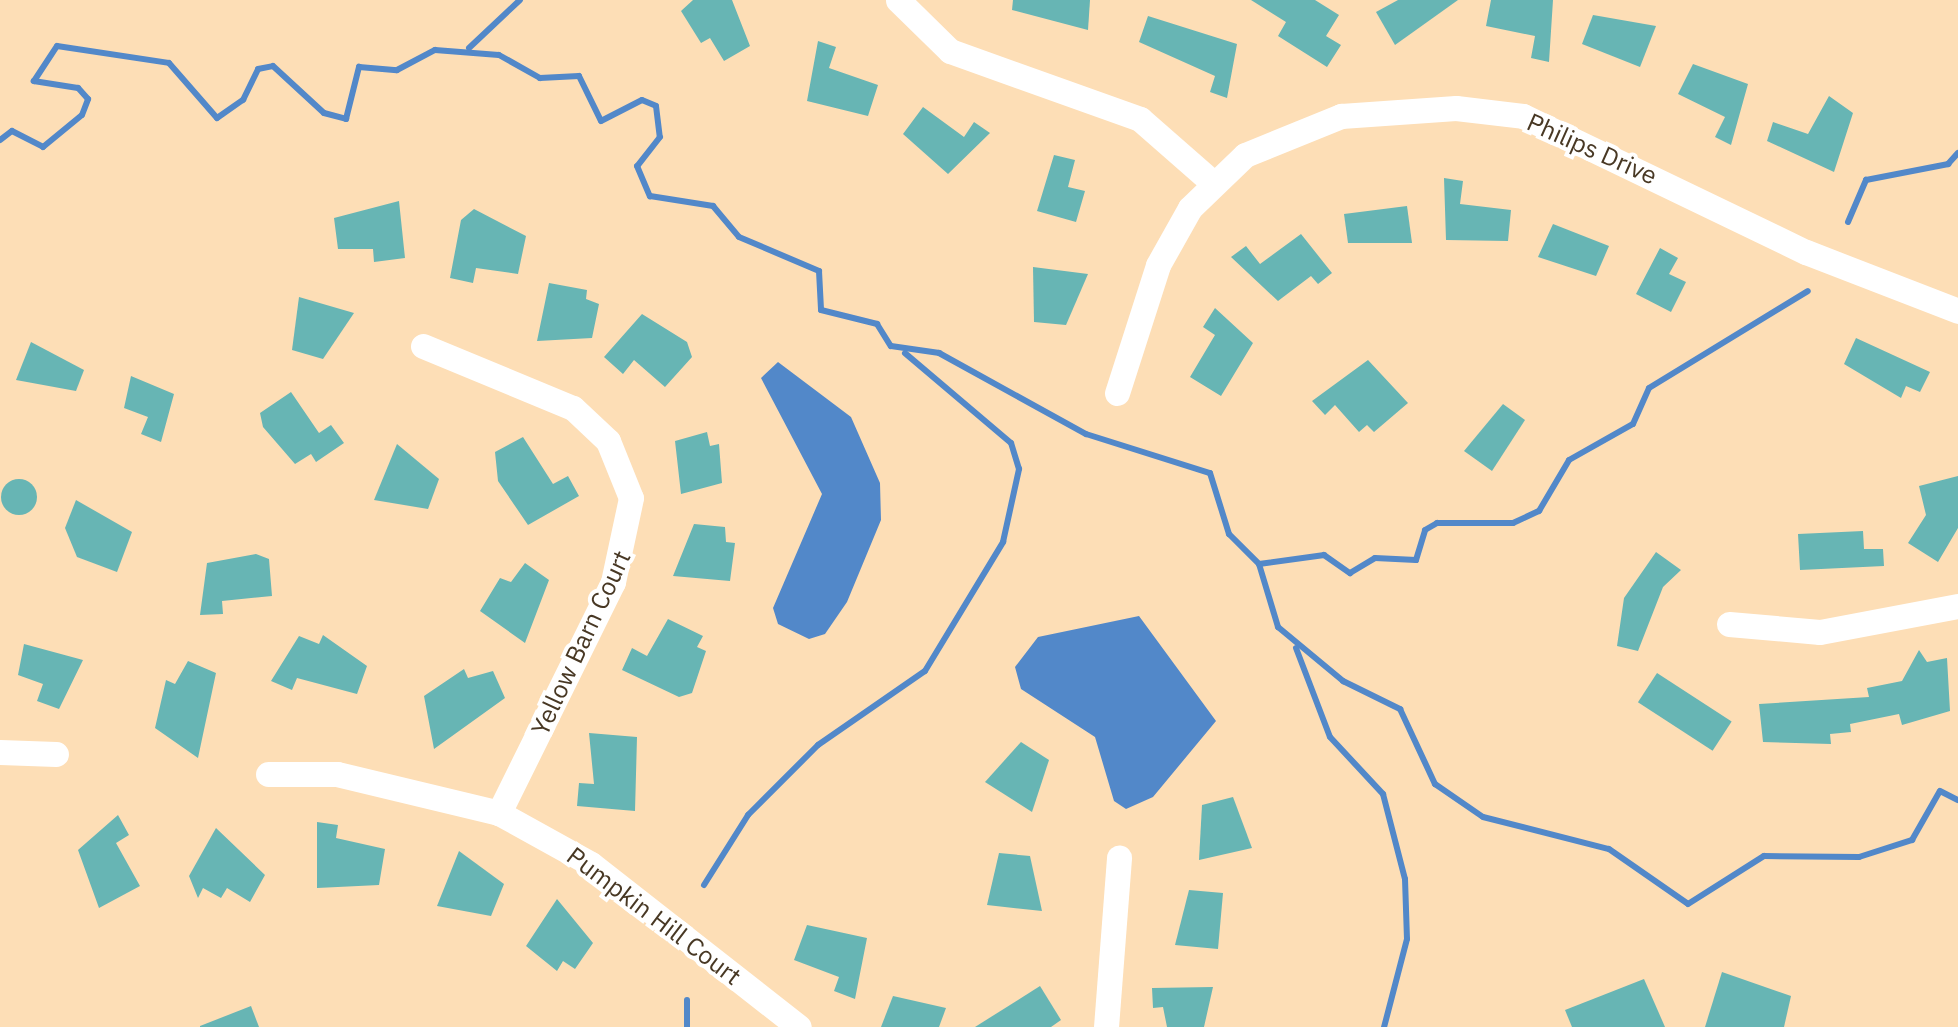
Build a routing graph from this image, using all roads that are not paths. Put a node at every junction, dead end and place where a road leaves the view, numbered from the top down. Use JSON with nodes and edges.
{"nodes":[{"id":1,"x":898,"y":0,"type":"edge"},
{"id":2,"x":1212,"y":182,"type":"junction"},
{"id":3,"x":1958,"y":310,"type":"edge"},
{"id":4,"x":423,"y":346,"type":"dead end"},
{"id":5,"x":1116,"y":393,"type":"dead end"},
{"id":6,"x":1958,"y":606,"type":"edge"},
{"id":7,"x":1729,"y":624,"type":"dead end"},
{"id":8,"x":0,"y":752,"type":"edge"},
{"id":9,"x":56,"y":754,"type":"dead end"},
{"id":10,"x":268,"y":774,"type":"dead end"},
{"id":11,"x":499,"y":813,"type":"junction"},
{"id":12,"x":1119,"y":856,"type":"dead end"},
{"id":13,"x":799,"y":1027,"type":"edge"},
{"id":14,"x":1106,"y":1027,"type":"edge"}],
"edges":[{"from":1,"to":2,"type":"street"},
{"from":2,"to":3,"type":"street","name":"Philips Drive"},
{"from":2,"to":5,"type":"street","name":"Philips Drive"},
{"from":4,"to":11,"type":"street","name":"Yellow Barn Court"},
{"from":6,"to":7,"type":"street"},
{"from":8,"to":9,"type":"street"},
{"from":10,"to":11,"type":"street","name":"Pumpkin Hill Court"},
{"from":11,"to":13,"type":"street","name":"Pumpkin Hill Court"},
{"from":12,"to":14,"type":"street"}]}
